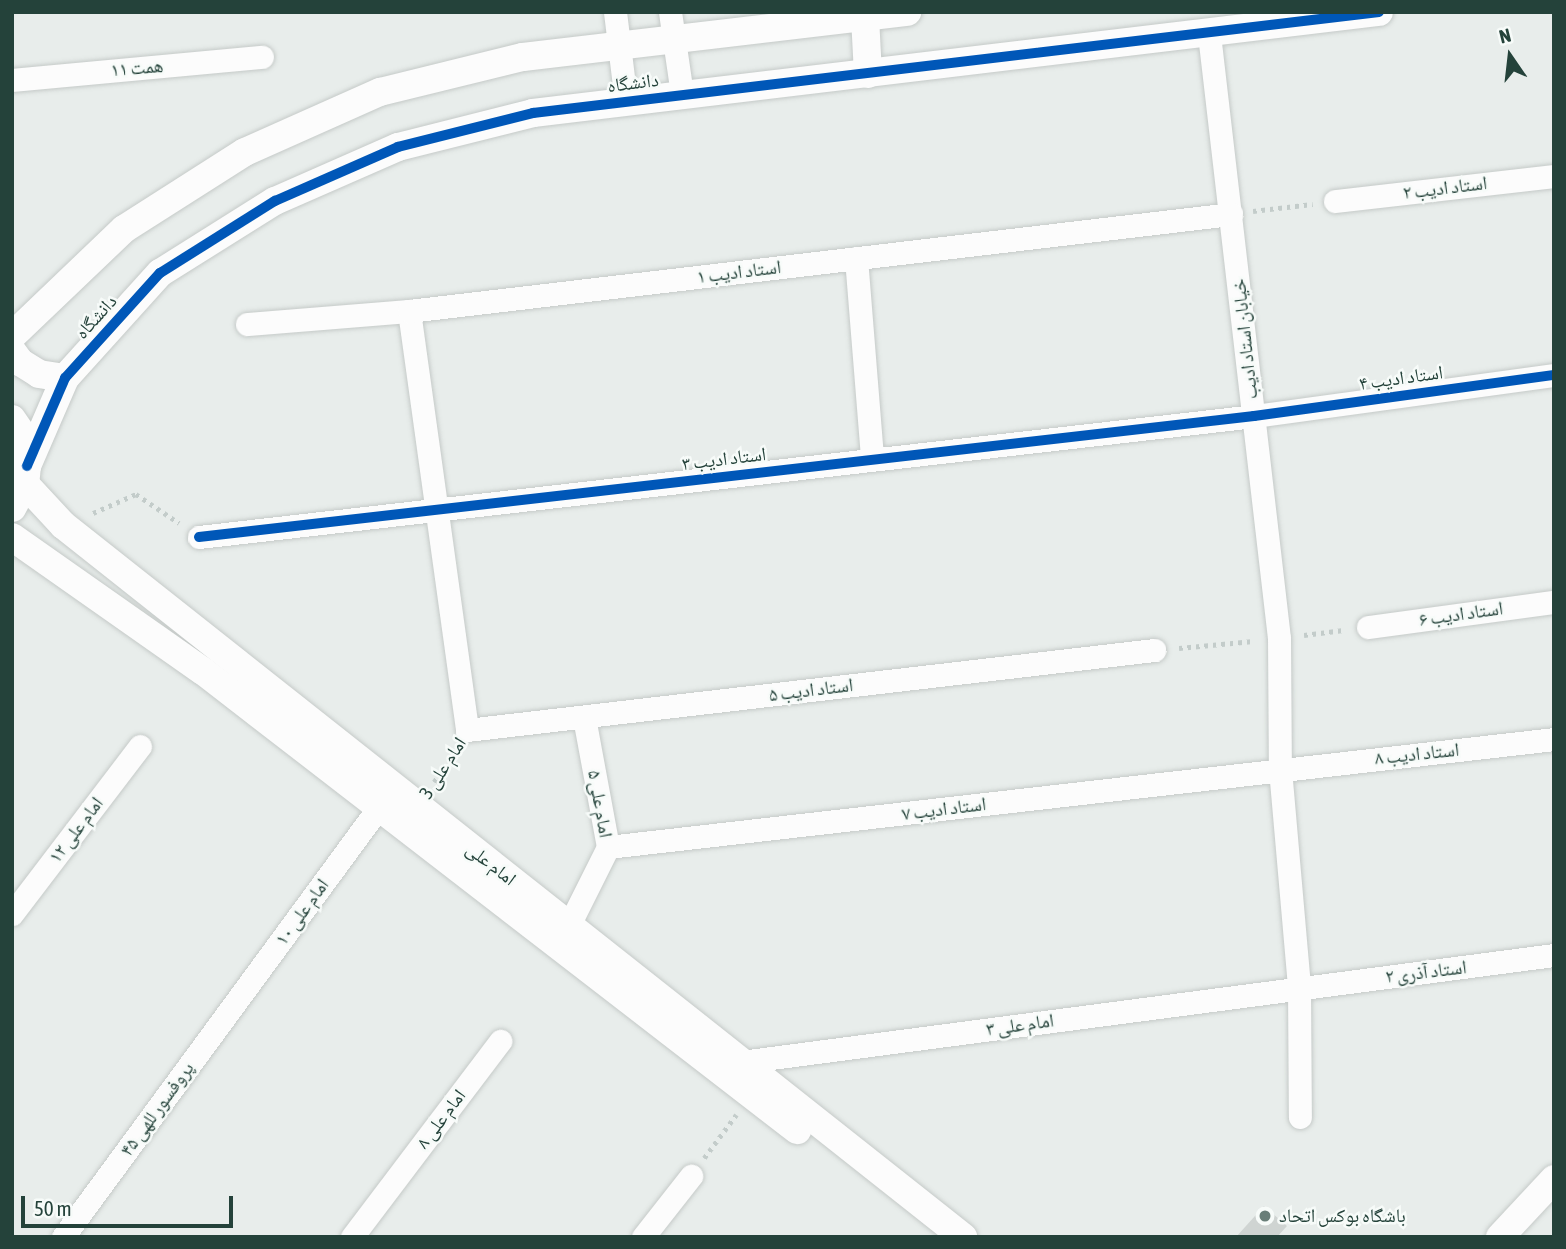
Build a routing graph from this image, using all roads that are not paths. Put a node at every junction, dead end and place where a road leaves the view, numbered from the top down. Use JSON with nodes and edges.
{"nodes":[{"id":1,"x":615,"y":12,"type":"edge"},
{"id":2,"x":907,"y":12,"type":"edge"},
{"id":3,"x":1379,"y":12,"type":"edge"},
{"id":4,"x":865,"y":17,"type":"junction"},
{"id":5,"x":671,"y":25,"type":"edge"},
{"id":6,"x":1209,"y":34,"type":"junction"},
{"id":7,"x":618,"y":46,"type":"junction"},
{"id":8,"x":262,"y":57,"type":"dead end"},
{"id":9,"x":868,"y":74,"type":"junction"},
{"id":10,"x":12,"y":80,"type":"edge"},
{"id":11,"x":682,"y":94,"type":"junction"},
{"id":12,"x":626,"y":101,"type":"junction"},
{"id":13,"x":1554,"y":176,"type":"edge"},
{"id":14,"x":1335,"y":201,"type":"road end"},
{"id":15,"x":1231,"y":214,"type":"junction"},
{"id":16,"x":856,"y":258,"type":"junction"},
{"id":17,"x":409,"y":311,"type":"junction"},
{"id":18,"x":247,"y":324,"type":"dead end"},
{"id":19,"x":12,"y":336,"type":"edge"},
{"id":20,"x":12,"y":351,"type":"edge"},
{"id":21,"x":1554,"y":375,"type":"edge"},
{"id":22,"x":65,"y":378,"type":"junction"},
{"id":23,"x":1254,"y":416,"type":"junction"},
{"id":24,"x":12,"y":419,"type":"edge"},
{"id":25,"x":872,"y":459,"type":"junction"},
{"id":26,"x":21,"y":486,"type":"edge"},
{"id":27,"x":435,"y":510,"type":"junction"},
{"id":28,"x":12,"y":537,"type":"edge"},
{"id":29,"x":199,"y":537,"type":"road end"},
{"id":30,"x":1554,"y":602,"type":"edge"},
{"id":31,"x":1368,"y":627,"type":"dead end"},
{"id":32,"x":1154,"y":650,"type":"dead end"},
{"id":33,"x":584,"y":717,"type":"junction"},
{"id":34,"x":1554,"y":739,"type":"edge"},
{"id":35,"x":140,"y":746,"type":"dead end"},
{"id":36,"x":1280,"y":769,"type":"junction"},
{"id":37,"x":379,"y":807,"type":"junction"},
{"id":38,"x":608,"y":847,"type":"junction"},
{"id":39,"x":12,"y":914,"type":"edge"},
{"id":40,"x":569,"y":925,"type":"junction"},
{"id":41,"x":1554,"y":955,"type":"edge"},
{"id":42,"x":1299,"y":988,"type":"junction"},
{"id":43,"x":225,"y":1016,"type":"joint"},
{"id":44,"x":500,"y":1041,"type":"dead end"},
{"id":45,"x":741,"y":1062,"type":"junction"},
{"id":46,"x":1300,"y":1117,"type":"dead end"},
{"id":47,"x":691,"y":1176,"type":"road end"},
{"id":48,"x":1554,"y":1179,"type":"edge"},
{"id":49,"x":63,"y":1237,"type":"edge"},
{"id":50,"x":352,"y":1237,"type":"edge"},
{"id":51,"x":643,"y":1237,"type":"edge"},
{"id":52,"x":933,"y":1237,"type":"edge"},
{"id":53,"x":962,"y":1237,"type":"edge"},
{"id":54,"x":1500,"y":1237,"type":"edge"}],
"edges":[{"from":1,"to":7,"type":"street"},
{"from":2,"to":4,"type":"street","name":"دانشگاه"},
{"from":3,"to":6,"type":"street","name":"دانشگاه"},
{"from":4,"to":5,"type":"street","name":"دانشگاه"},
{"from":4,"to":9,"type":"street"},
{"from":5,"to":7,"type":"street","name":"دانشگاه"},
{"from":5,"to":11,"type":"street"},
{"from":6,"to":9,"type":"street","name":"دانشگاه"},
{"from":6,"to":15,"type":"street","name":"خیابان استاد ادیب"},
{"from":7,"to":12,"type":"street"},
{"from":7,"to":19,"type":"street","name":"دانشگاه"},
{"from":8,"to":10,"type":"street","name":"همت ۱۱"},
{"from":9,"to":11,"type":"street","name":"دانشگاه"},
{"from":11,"to":12,"type":"street","name":"دانشگاه"},
{"from":12,"to":22,"type":"street","name":"دانشگاه"},
{"from":13,"to":14,"type":"street","name":"استاد ادیب ۲"},
{"from":15,"to":16,"type":"street","name":"استاد ادیب ۱"},
{"from":15,"to":23,"type":"street","name":"خیابان استاد ادیب"},
{"from":16,"to":17,"type":"street","name":"استاد ادیب ۱"},
{"from":16,"to":25,"type":"street"},
{"from":17,"to":18,"type":"street","name":"استاد ادیب ۱"},
{"from":17,"to":27,"type":"street"},
{"from":20,"to":22,"type":"street"},
{"from":21,"to":23,"type":"street","name":"استاد ادیب ۴"},
{"from":22,"to":26,"type":"street","name":"دانشگاه"},
{"from":23,"to":25,"type":"street","name":"استاد ادیب ۳"},
{"from":23,"to":36,"type":"street","name":"خیابان استاد ادیب"},
{"from":24,"to":26,"type":"street"},
{"from":25,"to":27,"type":"street","name":"استاد ادیب ۳"},
{"from":26,"to":40,"type":"street","name":"امام علی"},
{"from":27,"to":29,"type":"street","name":"استاد ادیب ۳"},
{"from":27,"to":33,"type":"street","name":"استاد ادیب ۵"},
{"from":28,"to":37,"type":"street","name":"امام علی"},
{"from":30,"to":31,"type":"street","name":"استاد ادیب ۶"},
{"from":32,"to":33,"type":"street","name":"استاد ادیب ۵"},
{"from":33,"to":38,"type":"street","name":"امام علی ۵"},
{"from":34,"to":36,"type":"street","name":"استاد ادیب ۸"},
{"from":35,"to":39,"type":"street","name":"امام علی ۱۲"},
{"from":36,"to":38,"type":"street","name":"استاد ادیب ۷"},
{"from":36,"to":42,"type":"street","name":"خیابان استاد ادیب"},
{"from":37,"to":43,"type":"street","name":"امام علی ۱۰"},
{"from":37,"to":52,"type":"street","name":"امام علی"},
{"from":38,"to":40,"type":"street","name":"امام علی ۵"},
{"from":40,"to":45,"type":"street","name":"امام علی"},
{"from":41,"to":42,"type":"street","name":"استاد آذری ۲"},
{"from":42,"to":45,"type":"street","name":"امام علی ۳"},
{"from":42,"to":46,"type":"street","name":"خیابان استاد ادیب"},
{"from":43,"to":49,"type":"street","name":"پروفسور للهی ۴۵"},
{"from":44,"to":50,"type":"street","name":"امام علی ۸"},
{"from":45,"to":53,"type":"street","name":"امام علی"},
{"from":47,"to":51,"type":"street"},
{"from":48,"to":54,"type":"street"}]}
